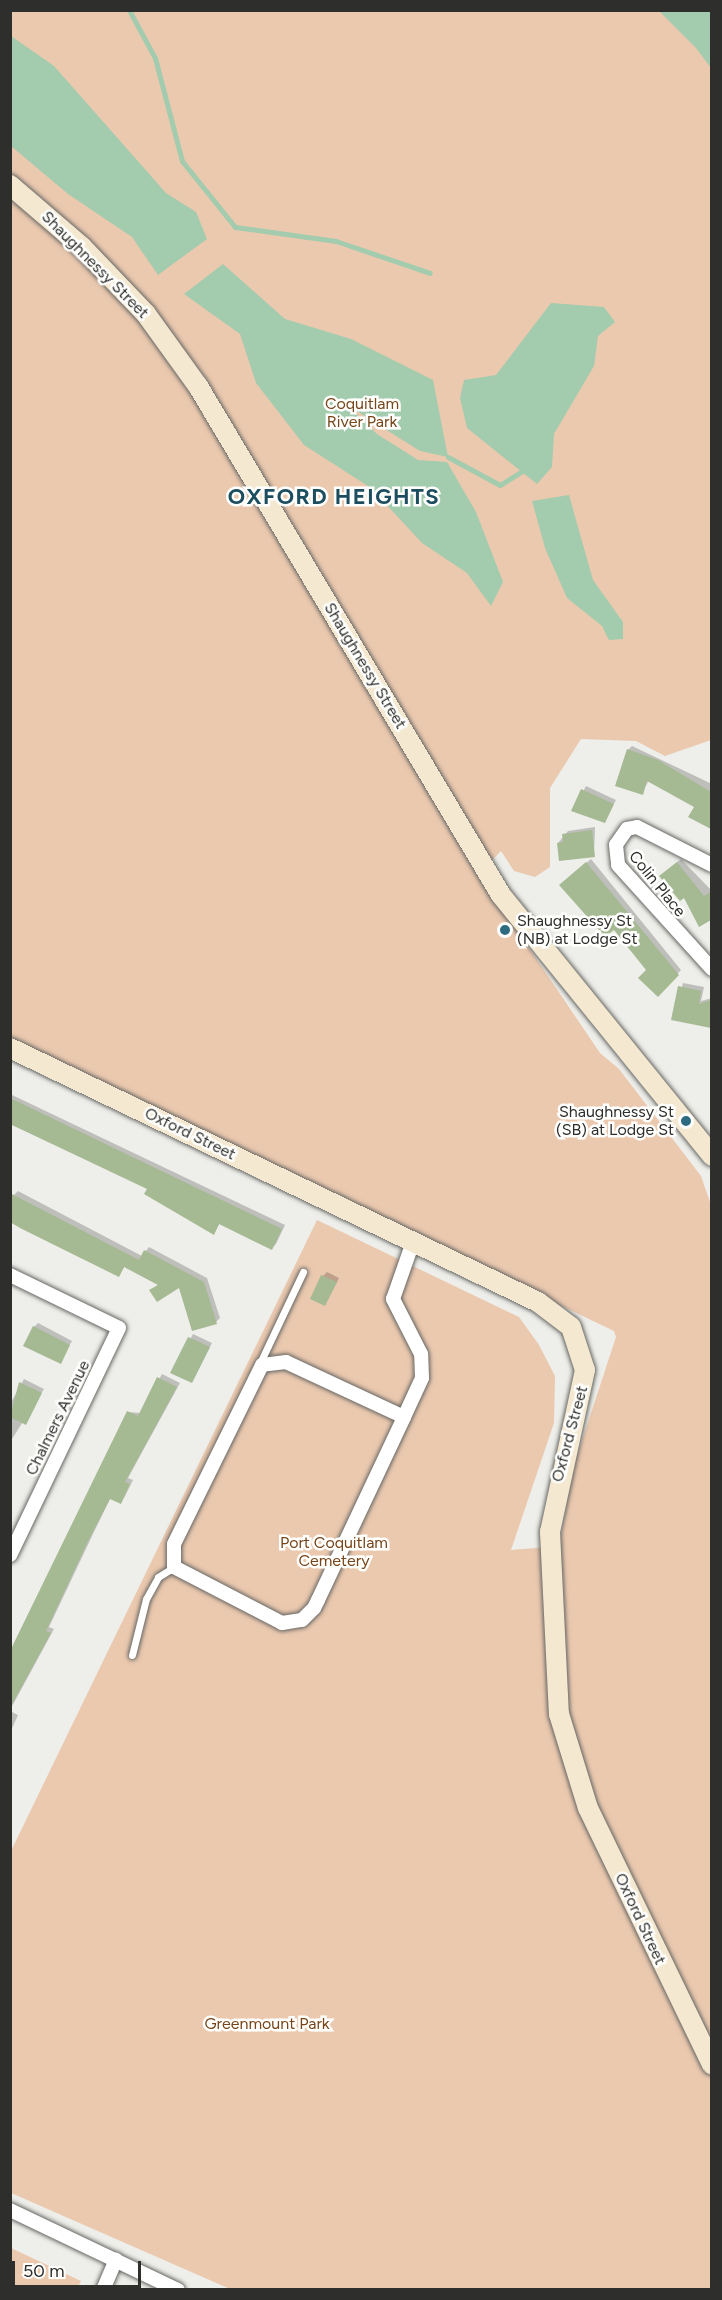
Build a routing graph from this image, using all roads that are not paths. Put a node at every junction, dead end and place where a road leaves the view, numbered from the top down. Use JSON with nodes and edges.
{"nodes":[{"id":1,"x":10,"y":185,"type":"edge"},
{"id":2,"x":711,"y":865,"type":"edge"},
{"id":3,"x":711,"y":969,"type":"edge"},
{"id":4,"x":10,"y":1048,"type":"edge"},
{"id":5,"x":711,"y":1156,"type":"edge"},
{"id":6,"x":413,"y":1242,"type":"junction"},
{"id":7,"x":303,"y":1272,"type":"dead end"},
{"id":8,"x":10,"y":1275,"type":"edge"},
{"id":9,"x":252,"y":1378,"type":"junction"},
{"id":10,"x":404,"y":1417,"type":"junction"},
{"id":11,"x":10,"y":1555,"type":"edge"},
{"id":12,"x":174,"y":1567,"type":"junction"},
{"id":13,"x":132,"y":1655,"type":"dead end"},
{"id":14,"x":711,"y":2065,"type":"edge"},
{"id":15,"x":10,"y":2210,"type":"edge"},
{"id":16,"x":116,"y":2260,"type":"junction"},
{"id":17,"x":103,"y":2289,"type":"edge"},
{"id":18,"x":178,"y":2289,"type":"edge"}],
"edges":[{"from":1,"to":5,"type":"street","name":"Shaughnessy Street"},
{"from":2,"to":3,"type":"street","name":"Colin Place"},
{"from":4,"to":6,"type":"street","name":"Oxford Street"},
{"from":6,"to":10,"type":"street"},
{"from":6,"to":14,"type":"street","name":"Oxford Street"},
{"from":7,"to":9,"type":"lane"},
{"from":8,"to":11,"type":"street","name":"Chalmers Avenue"},
{"from":9,"to":10,"type":"street"},
{"from":9,"to":12,"type":"street"},
{"from":10,"to":12,"type":"street"},
{"from":12,"to":13,"type":"lane"},
{"from":15,"to":16,"type":"street"},
{"from":16,"to":17,"type":"street"},
{"from":16,"to":18,"type":"street"}]}
